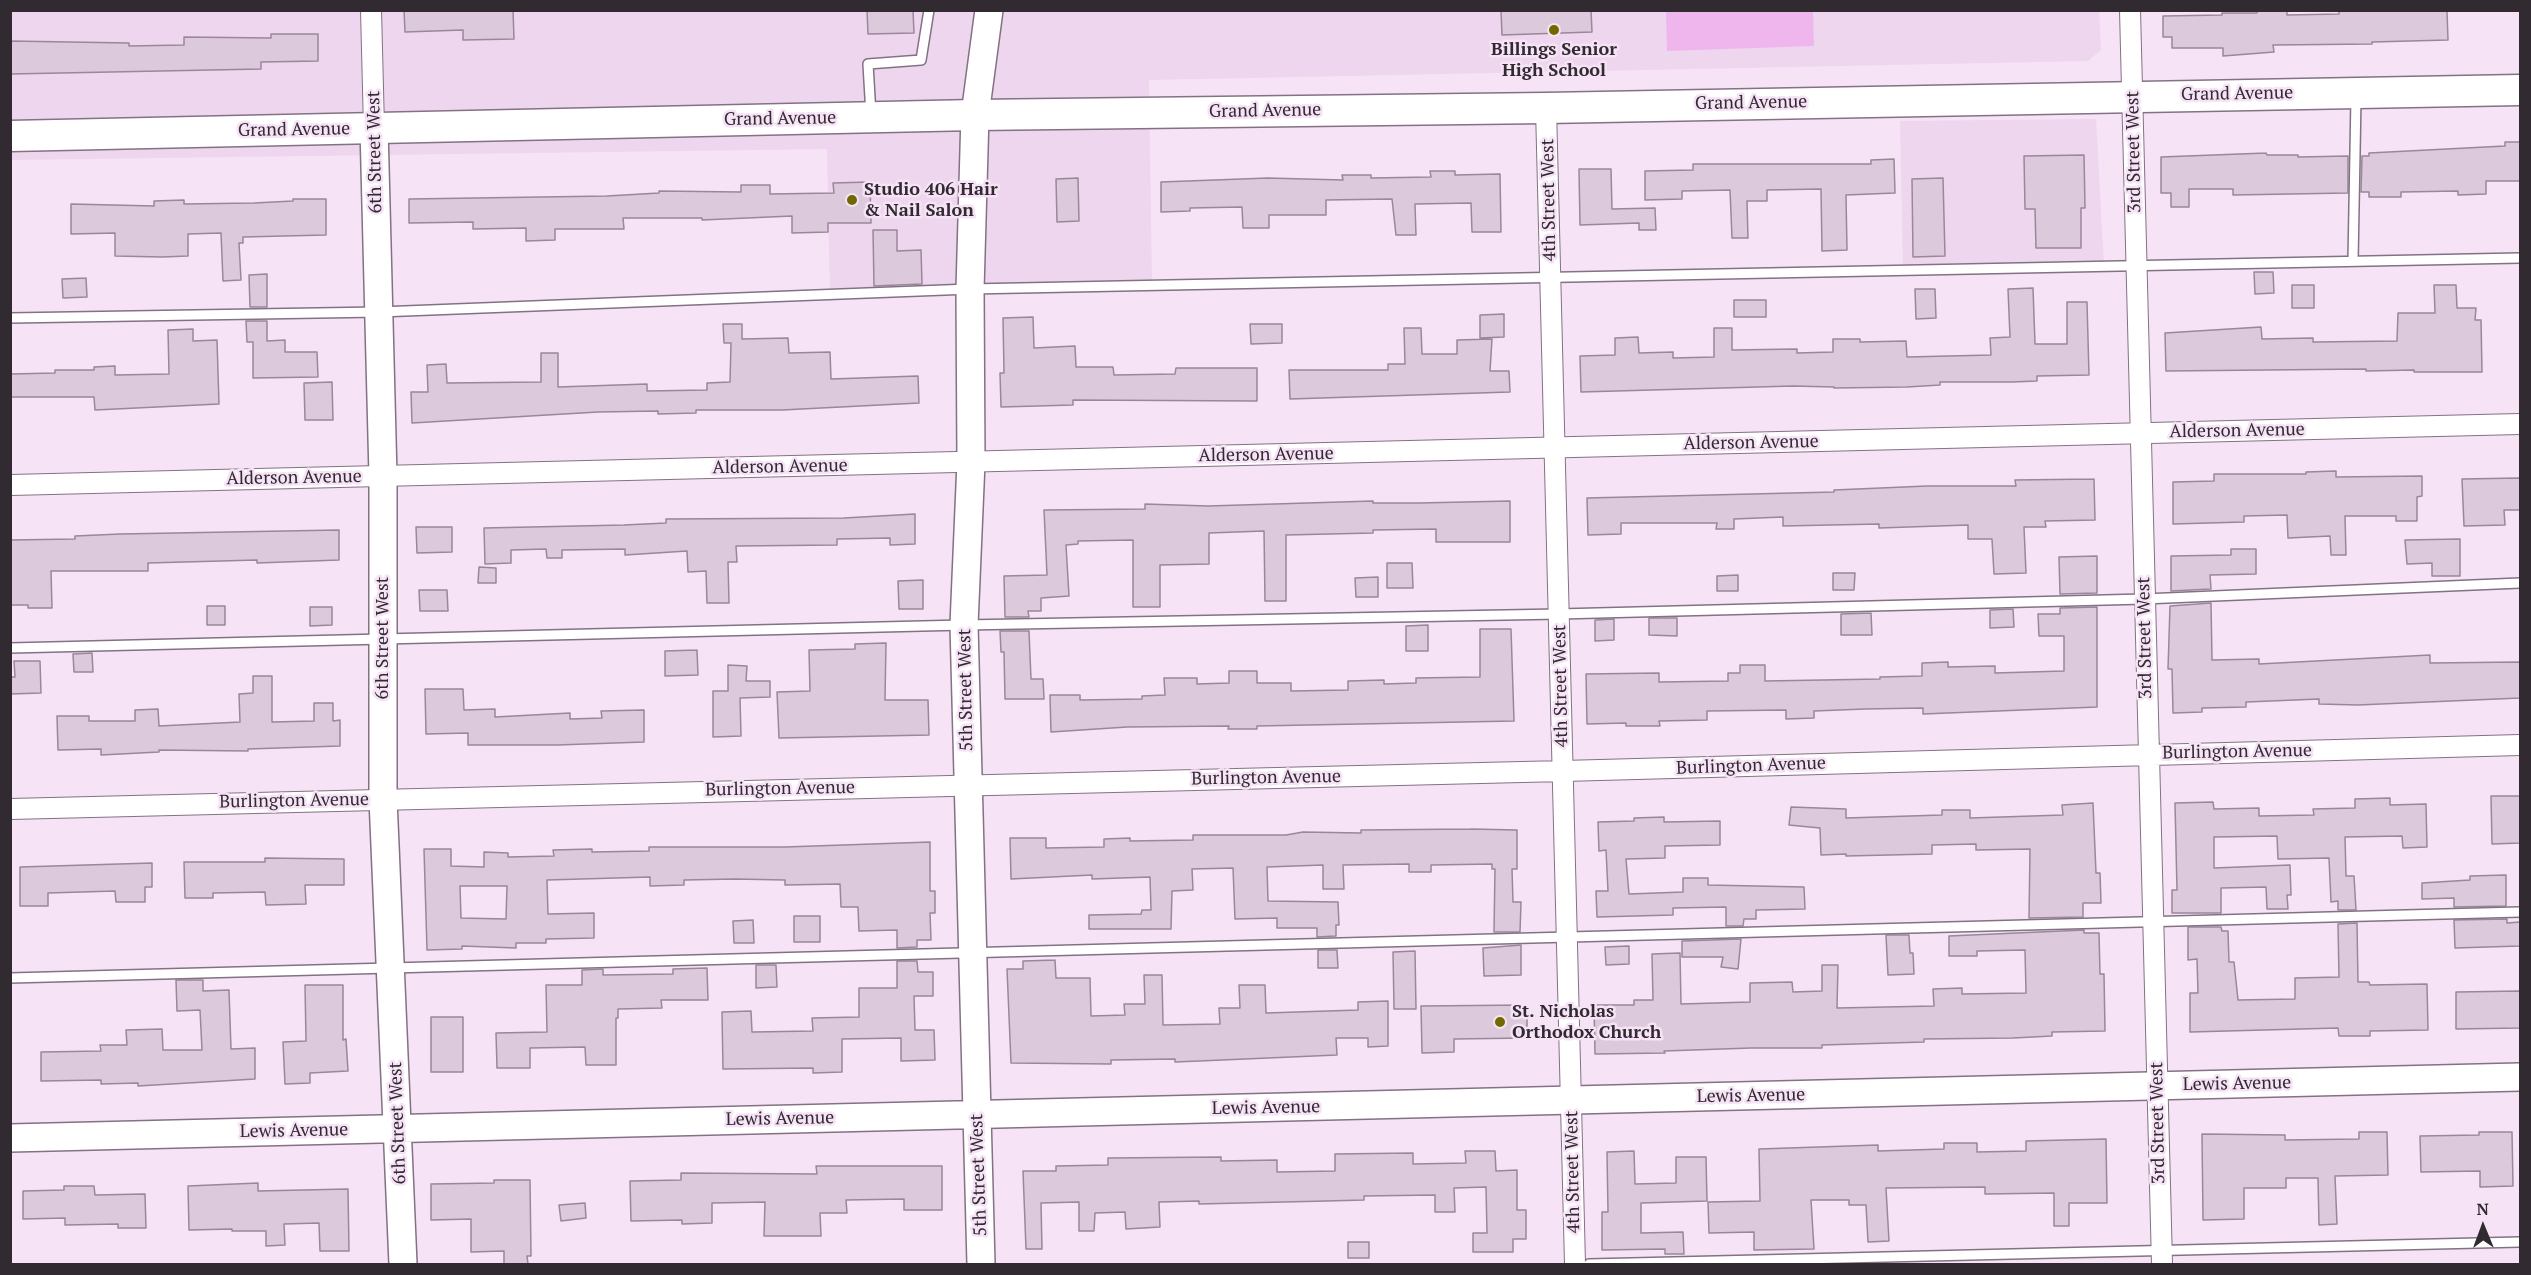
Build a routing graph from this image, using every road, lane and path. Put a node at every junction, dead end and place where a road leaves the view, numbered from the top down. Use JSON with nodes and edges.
{"nodes":[{"id":1,"x":371,"y":10,"type":"edge"},
{"id":2,"x":929,"y":10,"type":"edge"},
{"id":3,"x":989,"y":10,"type":"edge"},
{"id":4,"x":2130,"y":10,"type":"edge"},
{"id":5,"x":2520,"y":90,"type":"edge"},
{"id":6,"x":2356,"y":92,"type":"junction"},
{"id":7,"x":2132,"y":96,"type":"junction"},
{"id":8,"x":1546,"y":108,"type":"junction"},
{"id":9,"x":975,"y":115,"type":"junction"},
{"id":10,"x":871,"y":117,"type":"junction"},
{"id":11,"x":374,"y":128,"type":"junction"},
{"id":12,"x":10,"y":136,"type":"edge"},
{"id":13,"x":2520,"y":258,"type":"edge"},
{"id":14,"x":2353,"y":261,"type":"junction"},
{"id":15,"x":2136,"y":265,"type":"junction"},
{"id":16,"x":1551,"y":279,"type":"junction"},
{"id":17,"x":970,"y":289,"type":"junction"},
{"id":18,"x":379,"y":312,"type":"junction"},
{"id":19,"x":10,"y":318,"type":"edge"},
{"id":20,"x":2520,"y":424,"type":"edge"},
{"id":21,"x":2140,"y":434,"type":"junction"},
{"id":22,"x":1555,"y":448,"type":"junction"},
{"id":23,"x":970,"y":462,"type":"junction"},
{"id":24,"x":383,"y":476,"type":"junction"},
{"id":25,"x":10,"y":485,"type":"edge"},
{"id":26,"x":2520,"y":583,"type":"edge"},
{"id":27,"x":2144,"y":599,"type":"junction"},
{"id":28,"x":1559,"y":614,"type":"junction"},
{"id":29,"x":964,"y":624,"type":"junction"},
{"id":30,"x":383,"y":640,"type":"junction"},
{"id":31,"x":10,"y":648,"type":"edge"},
{"id":32,"x":2520,"y":745,"type":"edge"},
{"id":33,"x":2148,"y":754,"type":"junction"},
{"id":34,"x":1563,"y":771,"type":"junction"},
{"id":35,"x":969,"y":784,"type":"junction"},
{"id":36,"x":383,"y":799,"type":"junction"},
{"id":37,"x":10,"y":808,"type":"edge"},
{"id":38,"x":2520,"y":912,"type":"edge"},
{"id":39,"x":2153,"y":922,"type":"junction"},
{"id":40,"x":1567,"y":937,"type":"junction"},
{"id":41,"x":973,"y":953,"type":"junction"},
{"id":42,"x":391,"y":968,"type":"junction"},
{"id":43,"x":10,"y":978,"type":"edge"},
{"id":44,"x":2520,"y":1077,"type":"edge"},
{"id":45,"x":2158,"y":1086,"type":"junction"},
{"id":46,"x":1571,"y":1100,"type":"junction"},
{"id":47,"x":977,"y":1114,"type":"junction"},
{"id":48,"x":399,"y":1129,"type":"junction"},
{"id":49,"x":10,"y":1138,"type":"edge"},
{"id":50,"x":2520,"y":1242,"type":"edge"},
{"id":51,"x":2162,"y":1258,"type":"edge"},
{"id":52,"x":403,"y":1264,"type":"edge"},
{"id":53,"x":981,"y":1264,"type":"edge"},
{"id":54,"x":1575,"y":1264,"type":"edge"},
{"id":55,"x":1589,"y":1264,"type":"edge"}],
"edges":[{"from":1,"to":11,"type":"street","name":"6th Street West"},
{"from":2,"to":10,"type":"lane"},
{"from":3,"to":9,"type":"street","name":"5th Street West"},
{"from":4,"to":7,"type":"street","name":"3rd Street West"},
{"from":5,"to":6,"type":"main road","name":"Grand Avenue"},
{"from":6,"to":7,"type":"main road","name":"Grand Avenue"},
{"from":6,"to":14,"type":"lane"},
{"from":7,"to":8,"type":"main road","name":"Grand Avenue"},
{"from":7,"to":15,"type":"street","name":"3rd Street West"},
{"from":8,"to":9,"type":"main road","name":"Grand Avenue"},
{"from":8,"to":16,"type":"street","name":"4th Street West"},
{"from":9,"to":10,"type":"main road","name":"Grand Avenue"},
{"from":9,"to":17,"type":"street","name":"5th Street West"},
{"from":10,"to":11,"type":"main road","name":"Grand Avenue"},
{"from":11,"to":12,"type":"main road","name":"Grand Avenue"},
{"from":11,"to":18,"type":"street","name":"6th Street West"},
{"from":13,"to":14,"type":"lane"},
{"from":14,"to":15,"type":"lane"},
{"from":15,"to":16,"type":"lane"},
{"from":15,"to":21,"type":"street","name":"3rd Street West"},
{"from":16,"to":17,"type":"lane"},
{"from":16,"to":22,"type":"street","name":"4th Street West"},
{"from":17,"to":18,"type":"lane"},
{"from":17,"to":23,"type":"street","name":"5th Street West"},
{"from":18,"to":19,"type":"lane"},
{"from":18,"to":24,"type":"street","name":"6th Street West"},
{"from":20,"to":21,"type":"street","name":"Alderson Avenue"},
{"from":21,"to":22,"type":"street","name":"Alderson Avenue"},
{"from":21,"to":27,"type":"street","name":"3rd Street West"},
{"from":22,"to":23,"type":"street","name":"Alderson Avenue"},
{"from":22,"to":28,"type":"street","name":"4th Street West"},
{"from":23,"to":24,"type":"street","name":"Alderson Avenue"},
{"from":23,"to":29,"type":"street","name":"5th Street West"},
{"from":24,"to":25,"type":"street","name":"Alderson Avenue"},
{"from":24,"to":30,"type":"street","name":"6th Street West"},
{"from":26,"to":27,"type":"lane"},
{"from":27,"to":28,"type":"lane"},
{"from":27,"to":33,"type":"street","name":"3rd Street West"},
{"from":28,"to":29,"type":"lane"},
{"from":28,"to":34,"type":"street","name":"4th Street West"},
{"from":29,"to":30,"type":"lane"},
{"from":29,"to":35,"type":"street","name":"5th Street West"},
{"from":30,"to":31,"type":"lane"},
{"from":30,"to":36,"type":"street","name":"6th Street West"},
{"from":32,"to":33,"type":"street","name":"Burlington Avenue"},
{"from":33,"to":34,"type":"street","name":"Burlington Avenue"},
{"from":33,"to":39,"type":"street","name":"3rd Street West"},
{"from":34,"to":35,"type":"street","name":"Burlington Avenue"},
{"from":34,"to":40,"type":"street","name":"4th Street West"},
{"from":35,"to":36,"type":"street","name":"Burlington Avenue"},
{"from":35,"to":41,"type":"street","name":"5th Street West"},
{"from":36,"to":37,"type":"street","name":"Burlington Avenue"},
{"from":36,"to":42,"type":"street","name":"6th Street West"},
{"from":38,"to":39,"type":"lane"},
{"from":39,"to":40,"type":"lane"},
{"from":39,"to":45,"type":"street","name":"3rd Street West"},
{"from":40,"to":41,"type":"lane"},
{"from":40,"to":46,"type":"street","name":"4th Street West"},
{"from":41,"to":42,"type":"lane"},
{"from":41,"to":47,"type":"street","name":"5th Street West"},
{"from":42,"to":43,"type":"lane"},
{"from":42,"to":48,"type":"street","name":"6th Street West"},
{"from":44,"to":45,"type":"street","name":"Lewis Avenue"},
{"from":45,"to":46,"type":"street","name":"Lewis Avenue"},
{"from":45,"to":51,"type":"street","name":"3rd Street West"},
{"from":46,"to":47,"type":"street","name":"Lewis Avenue"},
{"from":46,"to":54,"type":"street","name":"4th Street West"},
{"from":47,"to":48,"type":"street","name":"Lewis Avenue"},
{"from":47,"to":53,"type":"street","name":"5th Street West"},
{"from":48,"to":49,"type":"street","name":"Lewis Avenue"},
{"from":48,"to":52,"type":"street","name":"6th Street West"},
{"from":50,"to":51,"type":"lane"},
{"from":51,"to":55,"type":"lane"}]}
